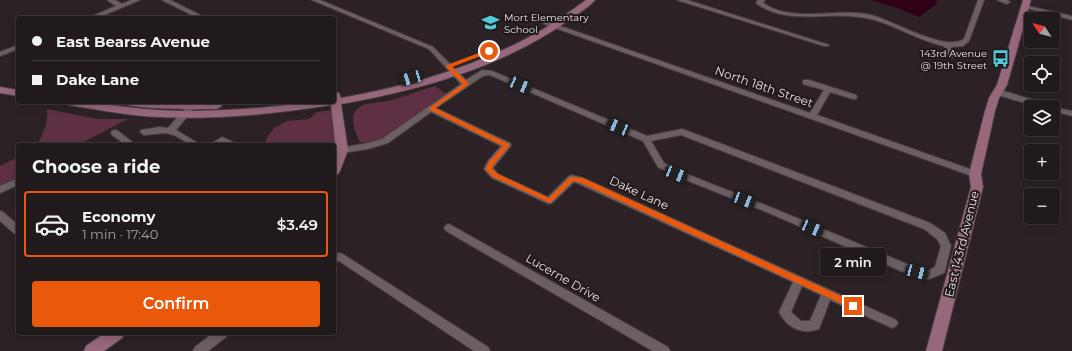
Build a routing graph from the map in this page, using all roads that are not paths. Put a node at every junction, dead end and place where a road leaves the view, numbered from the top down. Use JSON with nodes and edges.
{"nodes":[{"id":1,"x":110,"y":0,"type":"edge"},
{"id":2,"x":137,"y":0,"type":"edge"},
{"id":3,"x":165,"y":0,"type":"edge"},
{"id":4,"x":315,"y":0,"type":"edge"},
{"id":5,"x":578,"y":0,"type":"edge"},
{"id":6,"x":591,"y":0,"type":"edge"},
{"id":7,"x":680,"y":0,"type":"edge"},
{"id":8,"x":762,"y":0,"type":"edge"},
{"id":9,"x":982,"y":0,"type":"edge"},
{"id":10,"x":1026,"y":3,"type":"edge"},
{"id":11,"x":121,"y":6,"type":"junction"},
{"id":12,"x":96,"y":16,"type":"edge"},
{"id":13,"x":199,"y":16,"type":"edge"},
{"id":14,"x":1072,"y":18,"type":"edge"},
{"id":15,"x":550,"y":24,"type":"junction"},
{"id":16,"x":826,"y":45,"type":"dead end"},
{"id":17,"x":947,"y":45,"type":"junction"},
{"id":18,"x":16,"y":48,"type":"edge"},
{"id":19,"x":0,"y":54,"type":"edge"},
{"id":20,"x":951,"y":56,"type":"dead end"},
{"id":21,"x":452,"y":70,"type":"junction"},
{"id":22,"x":0,"y":82,"type":"edge"},
{"id":23,"x":806,"y":82,"type":"dead end"},
{"id":24,"x":466,"y":84,"type":"junction"},
{"id":25,"x":16,"y":85,"type":"edge"},
{"id":26,"x":828,"y":89,"type":"junction"},
{"id":27,"x":0,"y":90,"type":"edge"},
{"id":28,"x":998,"y":92,"type":"junction"},
{"id":29,"x":16,"y":93,"type":"edge"},
{"id":30,"x":853,"y":97,"type":"dead end"},
{"id":31,"x":336,"y":98,"type":"edge"},
{"id":32,"x":1025,"y":100,"type":"edge"},
{"id":33,"x":83,"y":104,"type":"edge"},
{"id":34,"x":147,"y":104,"type":"edge"},
{"id":35,"x":256,"y":104,"type":"edge"},
{"id":36,"x":300,"y":104,"type":"edge"},
{"id":37,"x":335,"y":104,"type":"edge"},
{"id":38,"x":192,"y":106,"type":"junction"},
{"id":39,"x":431,"y":109,"type":"junction"},
{"id":40,"x":1060,"y":111,"type":"edge"},
{"id":41,"x":185,"y":114,"type":"junction"},
{"id":42,"x":1072,"y":114,"type":"edge"},
{"id":43,"x":812,"y":117,"type":"junction"},
{"id":44,"x":172,"y":130,"type":"junction"},
{"id":45,"x":144,"y":132,"type":"dead end"},
{"id":46,"x":115,"y":133,"type":"dead end"},
{"id":47,"x":646,"y":139,"type":"junction"},
{"id":48,"x":129,"y":143,"type":"edge"},
{"id":49,"x":194,"y":143,"type":"edge"},
{"id":50,"x":217,"y":143,"type":"edge"},
{"id":51,"x":228,"y":143,"type":"edge"},
{"id":52,"x":342,"y":150,"type":"junction"},
{"id":53,"x":336,"y":166,"type":"edge"},
{"id":54,"x":975,"y":174,"type":"junction"},
{"id":55,"x":16,"y":182,"type":"edge"},
{"id":56,"x":0,"y":190,"type":"edge"},
{"id":57,"x":0,"y":215,"type":"edge"},
{"id":58,"x":16,"y":228,"type":"edge"},
{"id":59,"x":449,"y":228,"type":"dead end"},
{"id":60,"x":336,"y":258,"type":"edge"},
{"id":61,"x":799,"y":280,"type":"junction"},
{"id":62,"x":827,"y":294,"type":"junction"},
{"id":63,"x":892,"y":323,"type":"dead end"},
{"id":64,"x":114,"y":335,"type":"edge"},
{"id":65,"x":219,"y":335,"type":"edge"},
{"id":66,"x":92,"y":351,"type":"edge"},
{"id":67,"x":199,"y":351,"type":"edge"},
{"id":68,"x":484,"y":351,"type":"edge"},
{"id":69,"x":664,"y":351,"type":"edge"},
{"id":70,"x":934,"y":351,"type":"edge"}],
"edges":[{"from":1,"to":11,"type":"street"},
{"from":2,"to":11,"type":"street"},
{"from":3,"to":13,"type":"street"},
{"from":4,"to":21,"type":"street"},
{"from":5,"to":15,"type":"main road"},
{"from":6,"to":15,"type":"main road"},
{"from":7,"to":16,"type":"street"},
{"from":8,"to":17,"type":"street"},
{"from":9,"to":17,"type":"street"},
{"from":10,"to":14,"type":"street"},
{"from":10,"to":28,"type":"main road","name":"East 143rd Avenue"},
{"from":11,"to":12,"type":"street"},
{"from":15,"to":21,"type":"main road"},
{"from":15,"to":43,"type":"street","name":"North 18th Street"},
{"from":17,"to":20,"type":"street"},
{"from":18,"to":19,"type":"street"},
{"from":21,"to":24,"type":"street"},
{"from":21,"to":31,"type":"main road"},
{"from":22,"to":25,"type":"main road"},
{"from":23,"to":26,"type":"street"},
{"from":24,"to":39,"type":"street"},
{"from":24,"to":47,"type":"street"},
{"from":26,"to":30,"type":"street"},
{"from":26,"to":43,"type":"street"},
{"from":27,"to":29,"type":"main road"},
{"from":28,"to":32,"type":"street"},
{"from":28,"to":54,"type":"main road","name":"East 143rd Avenue"},
{"from":33,"to":41,"type":"main road"},
{"from":34,"to":38,"type":"main road"},
{"from":35,"to":38,"type":"main road"},
{"from":36,"to":41,"type":"main road"},
{"from":37,"to":52,"type":"main road"},
{"from":38,"to":41,"type":"street"},
{"from":39,"to":52,"type":"street"},
{"from":39,"to":61,"type":"street","name":"Dake Lane"},
{"from":40,"to":42,"type":"street"},
{"from":41,"to":44,"type":"street"},
{"from":43,"to":54,"type":"street","name":"North 18th Street"},
{"from":44,"to":45,"type":"street"},
{"from":44,"to":49,"type":"street"},
{"from":46,"to":48,"type":"street"},
{"from":47,"to":47,"type":"street"},
{"from":50,"to":51,"type":"street"},
{"from":52,"to":53,"type":"main road"},
{"from":54,"to":70,"type":"main road","name":"East 143rd Avenue"},
{"from":55,"to":56,"type":"street"},
{"from":57,"to":58,"type":"street"},
{"from":59,"to":69,"type":"street","name":"Lucerne Drive"},
{"from":60,"to":68,"type":"street"},
{"from":61,"to":62,"type":"street","name":"Dake Lane"},
{"from":61,"to":62,"type":"street"},
{"from":62,"to":63,"type":"street","name":"Dake Lane"},
{"from":64,"to":66,"type":"main road"},
{"from":65,"to":67,"type":"street"}]}
